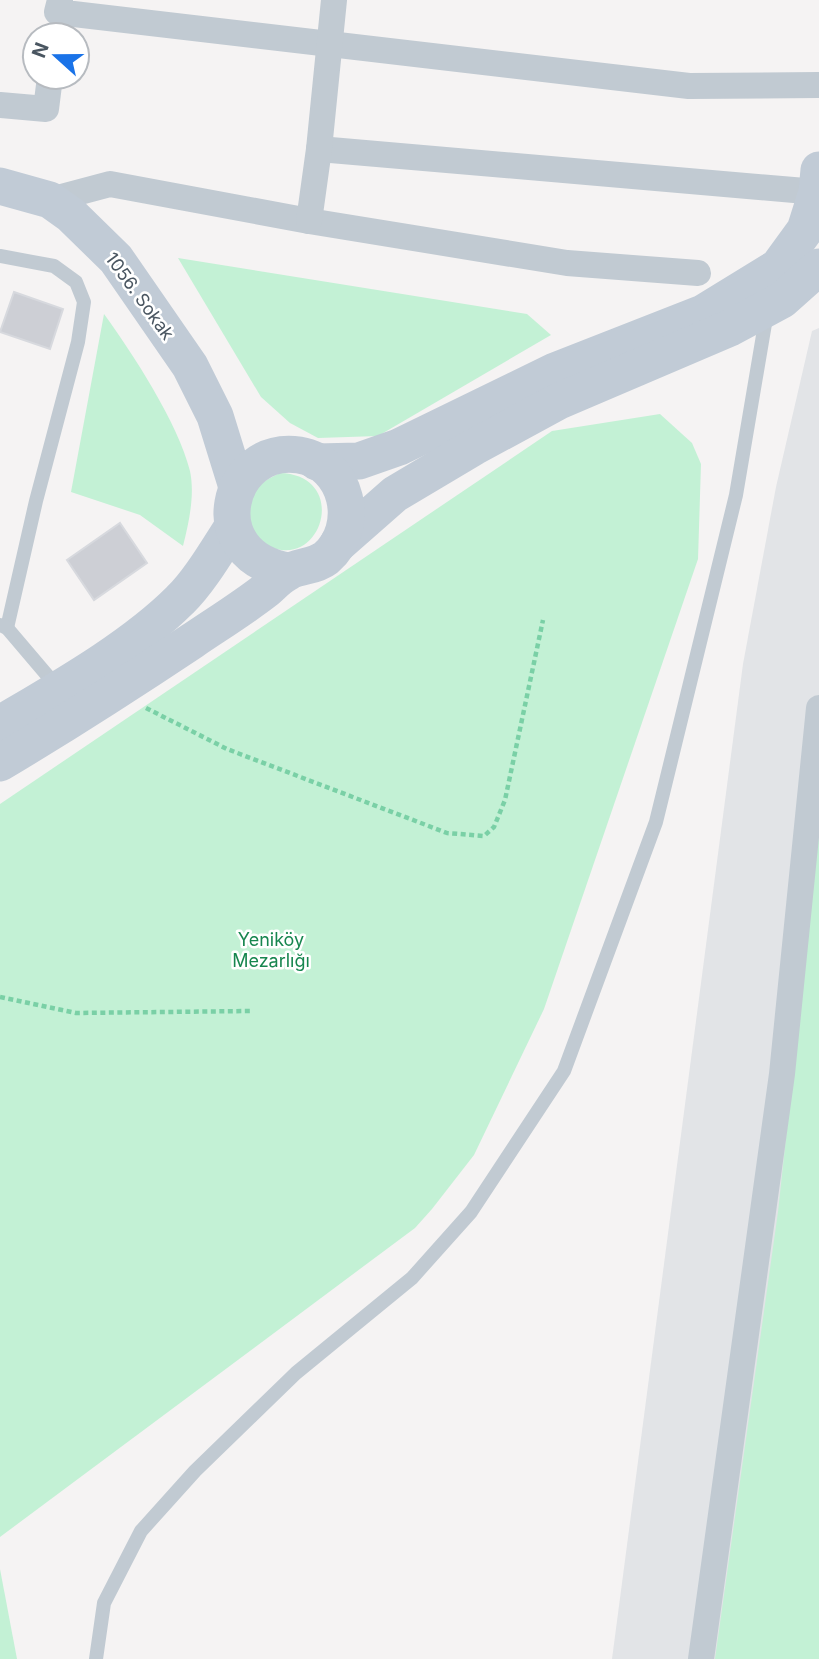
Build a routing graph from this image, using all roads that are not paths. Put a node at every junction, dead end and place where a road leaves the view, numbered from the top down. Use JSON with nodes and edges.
{"nodes":[{"id":1,"x":334,"y":0,"type":"edge"},
{"id":2,"x":57,"y":16,"type":"edge"},
{"id":3,"x":330,"y":43,"type":"junction"},
{"id":4,"x":819,"y":85,"type":"edge"},
{"id":5,"x":48,"y":91,"type":"edge"},
{"id":6,"x":0,"y":105,"type":"edge"},
{"id":7,"x":319,"y":149,"type":"junction"},
{"id":8,"x":818,"y":181,"type":"edge"},
{"id":9,"x":0,"y":186,"type":"edge"},
{"id":10,"x":50,"y":200,"type":"junction"},
{"id":11,"x":309,"y":221,"type":"junction"},
{"id":12,"x":0,"y":256,"type":"edge"},
{"id":13,"x":819,"y":267,"type":"edge"},
{"id":14,"x":698,"y":273,"type":"dead end"},
{"id":15,"x":768,"y":307,"type":"junction"},
{"id":16,"x":215,"y":416,"type":"junction"},
{"id":17,"x":263,"y":461,"type":"junction"},
{"id":18,"x":317,"y":462,"type":"junction"},
{"id":19,"x":237,"y":487,"type":"junction"},
{"id":20,"x":233,"y":526,"type":"junction"},
{"id":21,"x":338,"y":544,"type":"junction"},
{"id":22,"x":289,"y":571,"type":"junction"},
{"id":23,"x":4,"y":626,"type":"edge"},
{"id":24,"x":59,"y":689,"type":"junction"},
{"id":25,"x":819,"y":708,"type":"edge"},
{"id":26,"x":0,"y":724,"type":"edge"},
{"id":27,"x":0,"y":763,"type":"edge"},
{"id":28,"x":96,"y":1659,"type":"edge"},
{"id":29,"x":701,"y":1659,"type":"edge"}],
"edges":[{"from":1,"to":3,"type":"street"},
{"from":2,"to":3,"type":"street"},
{"from":3,"to":4,"type":"street"},
{"from":3,"to":7,"type":"street"},
{"from":5,"to":6,"type":"street"},
{"from":7,"to":8,"type":"street"},
{"from":7,"to":11,"type":"street"},
{"from":8,"to":18,"type":"main road"},
{"from":9,"to":10,"type":"main road","name":"1056. Sokak"},
{"from":10,"to":11,"type":"street"},
{"from":10,"to":16,"type":"main road","name":"1056. Sokak"},
{"from":11,"to":14,"type":"street"},
{"from":12,"to":23,"type":"lane"},
{"from":13,"to":15,"type":"main road"},
{"from":15,"to":21,"type":"main road"},
{"from":15,"to":28,"type":"lane"},
{"from":16,"to":17,"type":"main road"},
{"from":16,"to":19,"type":"main road"},
{"from":17,"to":18,"type":"main road"},
{"from":17,"to":19,"type":"main road"},
{"from":18,"to":21,"type":"main road"},
{"from":19,"to":20,"type":"main road"},
{"from":20,"to":22,"type":"main road"},
{"from":20,"to":24,"type":"main road"},
{"from":21,"to":22,"type":"main road"},
{"from":22,"to":27,"type":"main road"},
{"from":23,"to":24,"type":"lane"},
{"from":24,"to":26,"type":"main road"},
{"from":25,"to":29,"type":"street"}]}
